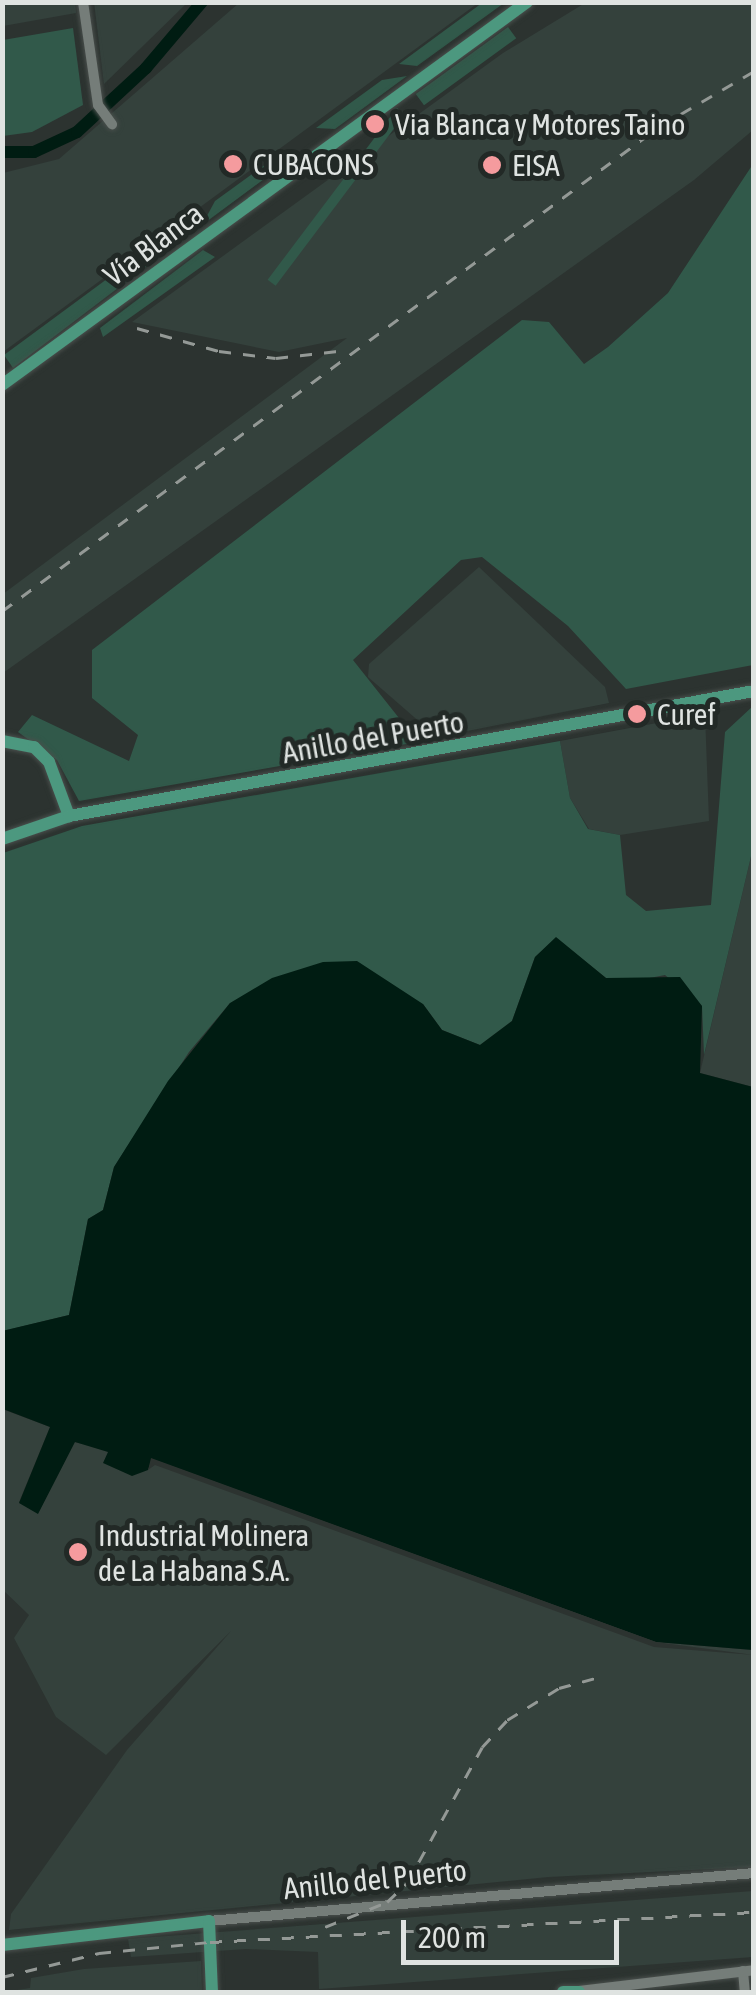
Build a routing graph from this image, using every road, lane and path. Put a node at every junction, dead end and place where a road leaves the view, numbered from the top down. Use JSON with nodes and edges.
{"nodes":[{"id":1,"x":84,"y":2,"type":"edge"},
{"id":2,"x":527,"y":2,"type":"edge"},
{"id":3,"x":112,"y":124,"type":"dead end"},
{"id":4,"x":2,"y":385,"type":"edge"},
{"id":5,"x":754,"y":691,"type":"edge"},
{"id":6,"x":2,"y":741,"type":"edge"},
{"id":7,"x":68,"y":816,"type":"junction"},
{"id":8,"x":2,"y":839,"type":"edge"},
{"id":9,"x":754,"y":1873,"type":"edge"},
{"id":10,"x":210,"y":1920,"type":"junction"},
{"id":11,"x":2,"y":1945,"type":"edge"},
{"id":12,"x":748,"y":1971,"type":"edge"},
{"id":13,"x":662,"y":1980,"type":"junction"},
{"id":14,"x":212,"y":1992,"type":"edge"},
{"id":15,"x":564,"y":1992,"type":"edge"},
{"id":16,"x":579,"y":1992,"type":"edge"},
{"id":17,"x":663,"y":1992,"type":"edge"},
{"id":18,"x":745,"y":1992,"type":"edge"}],
"edges":[{"from":1,"to":3,"type":"street"},
{"from":2,"to":4,"type":"main road","name":"Vía Blanca"},
{"from":5,"to":7,"type":"main road","name":"Anillo del Puerto"},
{"from":6,"to":7,"type":"main road"},
{"from":7,"to":8,"type":"main road","name":"Anillo del Puerto"},
{"from":9,"to":10,"type":"street","name":"Anillo del Puerto"},
{"from":10,"to":11,"type":"main road","name":"Anillo del Puerto"},
{"from":10,"to":14,"type":"main road"},
{"from":12,"to":13,"type":"street"},
{"from":12,"to":18,"type":"street"},
{"from":13,"to":16,"type":"street"},
{"from":13,"to":17,"type":"street"},
{"from":15,"to":16,"type":"main road"}]}
